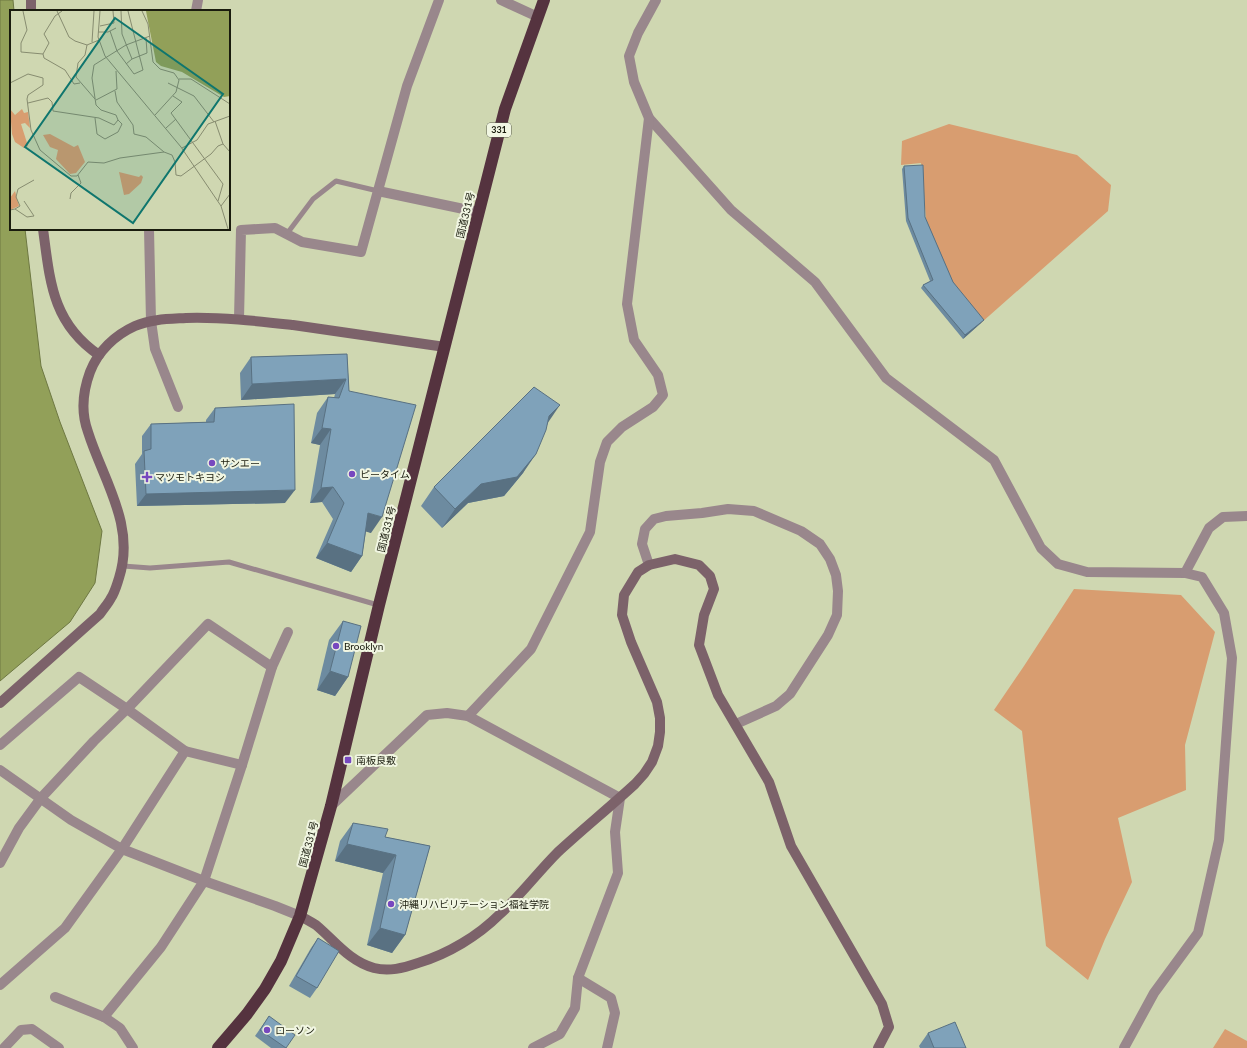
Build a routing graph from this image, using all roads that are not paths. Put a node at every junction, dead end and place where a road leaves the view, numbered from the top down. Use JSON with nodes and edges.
{"nodes":[{"id":1,"x":31,"y":0,"type":"edge"},
{"id":2,"x":198,"y":0,"type":"edge"},
{"id":3,"x":439,"y":0,"type":"edge"},
{"id":4,"x":501,"y":0,"type":"edge"},
{"id":5,"x":544,"y":0,"type":"edge"},
{"id":6,"x":656,"y":0,"type":"edge"},
{"id":7,"x":32,"y":10,"type":"edge"},
{"id":8,"x":196,"y":10,"type":"edge"},
{"id":9,"x":538,"y":17,"type":"junction"},
{"id":10,"x":649,"y":118,"type":"junction"},
{"id":11,"x":378,"y":191,"type":"junction"},
{"id":12,"x":478,"y":212,"type":"junction"},
{"id":13,"x":43,"y":230,"type":"edge"},
{"id":14,"x":149,"y":230,"type":"edge"},
{"id":15,"x":286,"y":235,"type":"junction"},
{"id":16,"x":239,"y":319,"type":"junction"},
{"id":17,"x":151,"y":321,"type":"junction"},
{"id":18,"x":445,"y":347,"type":"junction"},
{"id":19,"x":99,"y":355,"type":"junction"},
{"id":20,"x":178,"y":407,"type":"dead end"},
{"id":21,"x":1247,"y":516,"type":"edge"},
{"id":22,"x":648,"y":565,"type":"junction"},
{"id":23,"x":123,"y":566,"type":"junction"},
{"id":24,"x":1185,"y":573,"type":"junction"},
{"id":25,"x":379,"y":605,"type":"junction"},
{"id":26,"x":288,"y":632,"type":"dead end"},
{"id":27,"x":272,"y":667,"type":"junction"},
{"id":28,"x":0,"y":702,"type":"edge"},
{"id":29,"x":127,"y":709,"type":"junction"},
{"id":30,"x":468,"y":716,"type":"junction"},
{"id":31,"x":736,"y":724,"type":"junction"},
{"id":32,"x":0,"y":746,"type":"edge"},
{"id":33,"x":185,"y":751,"type":"junction"},
{"id":34,"x":242,"y":765,"type":"junction"},
{"id":35,"x":0,"y":770,"type":"edge"},
{"id":36,"x":42,"y":798,"type":"junction"},
{"id":37,"x":620,"y":798,"type":"junction"},
{"id":38,"x":331,"y":806,"type":"junction"},
{"id":39,"x":122,"y":849,"type":"junction"},
{"id":40,"x":0,"y":863,"type":"edge"},
{"id":41,"x":204,"y":881,"type":"junction"},
{"id":42,"x":300,"y":916,"type":"junction"},
{"id":43,"x":578,"y":978,"type":"junction"},
{"id":44,"x":0,"y":985,"type":"edge"},
{"id":45,"x":55,"y":997,"type":"dead end"},
{"id":46,"x":104,"y":1017,"type":"junction"},
{"id":47,"x":4,"y":1048,"type":"edge"},
{"id":48,"x":59,"y":1048,"type":"edge"},
{"id":49,"x":133,"y":1048,"type":"edge"},
{"id":50,"x":218,"y":1048,"type":"edge"},
{"id":51,"x":533,"y":1048,"type":"edge"},
{"id":52,"x":607,"y":1048,"type":"edge"},
{"id":53,"x":878,"y":1048,"type":"edge"},
{"id":54,"x":1124,"y":1048,"type":"edge"}],
"edges":[{"from":1,"to":7,"type":"street"},
{"from":2,"to":8,"type":"street"},
{"from":3,"to":11,"type":"street"},
{"from":4,"to":9,"type":"street"},
{"from":5,"to":9,"type":"highway","name":"国道331号","number":"331"},
{"from":6,"to":10,"type":"street"},
{"from":9,"to":12,"type":"highway","name":"国道331号","number":"331"},
{"from":10,"to":24,"type":"street"},
{"from":10,"to":30,"type":"street"},
{"from":11,"to":12,"type":"street"},
{"from":11,"to":15,"type":"lane"},
{"from":11,"to":15,"type":"street"},
{"from":12,"to":18,"type":"highway","name":"国道331号","number":"331"},
{"from":13,"to":19,"type":"street"},
{"from":14,"to":17,"type":"street"},
{"from":15,"to":16,"type":"street"},
{"from":16,"to":17,"type":"street"},
{"from":16,"to":18,"type":"street"},
{"from":17,"to":19,"type":"street"},
{"from":17,"to":20,"type":"street"},
{"from":18,"to":25,"type":"highway","name":"国道331号","number":"331"},
{"from":19,"to":23,"type":"street"},
{"from":21,"to":24,"type":"street"},
{"from":22,"to":31,"type":"street"},
{"from":22,"to":31,"type":"street"},
{"from":22,"to":37,"type":"street"},
{"from":23,"to":25,"type":"lane"},
{"from":23,"to":28,"type":"street"},
{"from":24,"to":54,"type":"street"},
{"from":25,"to":38,"type":"highway","name":"国道331号","number":"331"},
{"from":26,"to":27,"type":"street"},
{"from":27,"to":29,"type":"street"},
{"from":27,"to":34,"type":"street"},
{"from":29,"to":32,"type":"street"},
{"from":29,"to":33,"type":"street"},
{"from":29,"to":36,"type":"street"},
{"from":30,"to":37,"type":"street"},
{"from":30,"to":38,"type":"street"},
{"from":31,"to":53,"type":"street"},
{"from":33,"to":34,"type":"street"},
{"from":33,"to":39,"type":"street"},
{"from":34,"to":41,"type":"street"},
{"from":35,"to":36,"type":"street"},
{"from":36,"to":39,"type":"street"},
{"from":36,"to":40,"type":"street"},
{"from":37,"to":42,"type":"street"},
{"from":37,"to":43,"type":"street"},
{"from":38,"to":42,"type":"highway","name":"国道331号","number":"331"},
{"from":39,"to":41,"type":"street"},
{"from":39,"to":44,"type":"street"},
{"from":41,"to":42,"type":"street"},
{"from":41,"to":46,"type":"street"},
{"from":42,"to":50,"type":"highway","name":"国道331号","number":"331"},
{"from":43,"to":51,"type":"street"},
{"from":43,"to":52,"type":"street"},
{"from":45,"to":46,"type":"street"},
{"from":46,"to":49,"type":"street"},
{"from":47,"to":48,"type":"street"}]}
